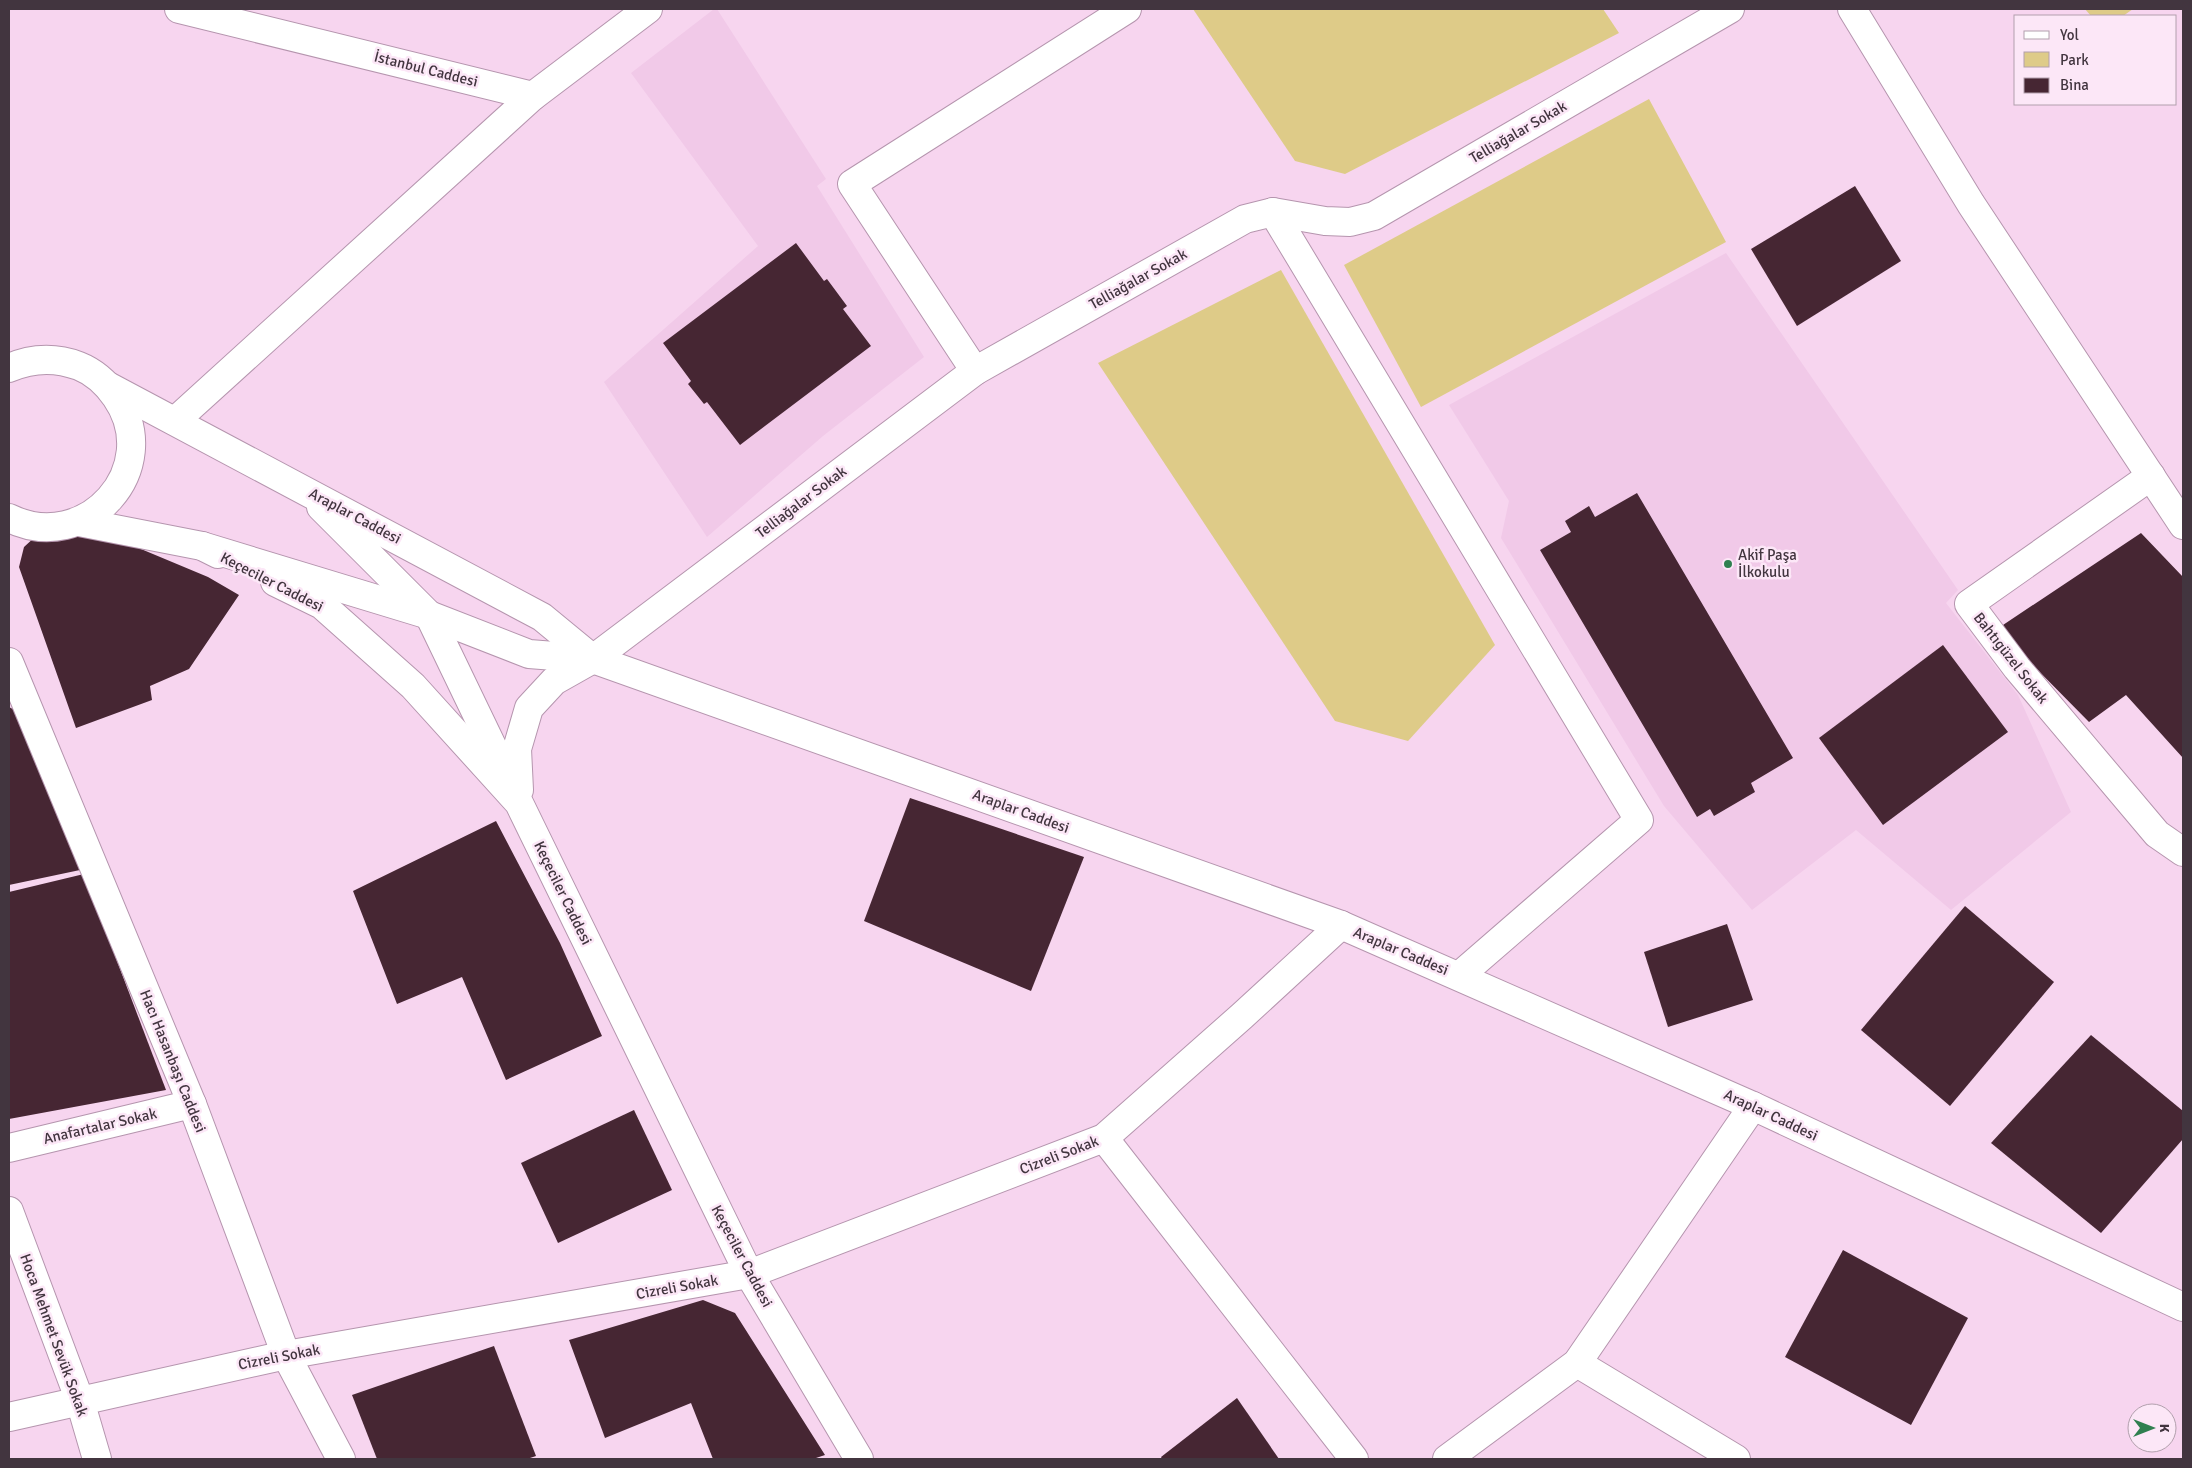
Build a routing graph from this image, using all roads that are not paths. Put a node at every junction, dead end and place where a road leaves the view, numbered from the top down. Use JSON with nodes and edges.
{"nodes":[{"id":1,"x":179,"y":9,"type":"edge"},
{"id":2,"x":648,"y":9,"type":"edge"},
{"id":3,"x":1127,"y":9,"type":"edge"},
{"id":4,"x":1730,"y":9,"type":"edge"},
{"id":5,"x":1852,"y":9,"type":"edge"},
{"id":6,"x":533,"y":96,"type":"junction"},
{"id":7,"x":1273,"y":212,"type":"junction"},
{"id":8,"x":9,"y":349,"type":"edge"},
{"id":9,"x":36,"y":360,"type":"junction"},
{"id":10,"x":9,"y":368,"type":"edge"},
{"id":11,"x":976,"y":371,"type":"junction"},
{"id":12,"x":108,"y":386,"type":"junction"},
{"id":13,"x":175,"y":421,"type":"junction"},
{"id":14,"x":2151,"y":476,"type":"junction"},
{"id":15,"x":301,"y":488,"type":"junction"},
{"id":16,"x":9,"y":518,"type":"edge"},
{"id":17,"x":79,"y":522,"type":"junction"},
{"id":18,"x":2183,"y":525,"type":"edge"},
{"id":19,"x":202,"y":546,"type":"junction"},
{"id":20,"x":429,"y":615,"type":"junction"},
{"id":21,"x":593,"y":659,"type":"junction"},
{"id":22,"x":9,"y":666,"type":"edge"},
{"id":23,"x":519,"y":803,"type":"junction"},
{"id":24,"x":2183,"y":852,"type":"edge"},
{"id":25,"x":1341,"y":925,"type":"junction"},
{"id":26,"x":1459,"y":976,"type":"junction"},
{"id":27,"x":192,"y":1104,"type":"junction"},
{"id":28,"x":1752,"y":1106,"type":"junction"},
{"id":29,"x":1104,"y":1138,"type":"junction"},
{"id":30,"x":9,"y":1148,"type":"edge"},
{"id":31,"x":9,"y":1211,"type":"edge"},
{"id":32,"x":749,"y":1274,"type":"junction"},
{"id":33,"x":2181,"y":1303,"type":"edge"},
{"id":34,"x":286,"y":1355,"type":"junction"},
{"id":35,"x":1577,"y":1363,"type":"junction"},
{"id":36,"x":80,"y":1401,"type":"junction"},
{"id":37,"x":9,"y":1417,"type":"edge"},
{"id":38,"x":97,"y":1459,"type":"edge"},
{"id":39,"x":341,"y":1459,"type":"edge"},
{"id":40,"x":859,"y":1459,"type":"edge"},
{"id":41,"x":1354,"y":1459,"type":"edge"},
{"id":42,"x":1447,"y":1459,"type":"edge"},
{"id":43,"x":1736,"y":1459,"type":"edge"}],
"edges":[{"from":1,"to":6,"type":"street","name":"İstanbul Caddesi"},
{"from":2,"to":6,"type":"street"},
{"from":3,"to":11,"type":"street"},
{"from":4,"to":7,"type":"street","name":"Telliağalar Sokak"},
{"from":5,"to":14,"type":"street"},
{"from":6,"to":13,"type":"street"},
{"from":7,"to":11,"type":"street","name":"Telliağalar Sokak"},
{"from":7,"to":26,"type":"street"},
{"from":8,"to":9,"type":"street"},
{"from":9,"to":10,"type":"street"},
{"from":9,"to":12,"type":"street"},
{"from":11,"to":21,"type":"street","name":"Telliağalar Sokak"},
{"from":12,"to":13,"type":"street","name":"Araplar Caddesi"},
{"from":12,"to":17,"type":"street"},
{"from":13,"to":15,"type":"street","name":"Araplar Caddesi"},
{"from":14,"to":18,"type":"street"},
{"from":14,"to":24,"type":"street","name":"Bahtıgüzel Sokak"},
{"from":15,"to":20,"type":"street"},
{"from":15,"to":21,"type":"street","name":"Araplar Caddesi"},
{"from":16,"to":17,"type":"street"},
{"from":17,"to":19,"type":"street","name":"Keçeciler Caddesi"},
{"from":19,"to":20,"type":"street","name":"Araplar Caddesi"},
{"from":19,"to":23,"type":"street","name":"Keçeciler Caddesi"},
{"from":20,"to":21,"type":"street","name":"Araplar Caddesi"},
{"from":20,"to":23,"type":"street"},
{"from":21,"to":23,"type":"street","name":"Telliağalar Sokak"},
{"from":21,"to":25,"type":"street","name":"Araplar Caddesi"},
{"from":22,"to":27,"type":"street","name":"Hacı Hasanbaşı Caddesi"},
{"from":23,"to":32,"type":"street","name":"Keçeciler Caddesi"},
{"from":25,"to":26,"type":"street","name":"Araplar Caddesi"},
{"from":25,"to":29,"type":"street","name":"Cizreli Sokak"},
{"from":26,"to":28,"type":"street","name":"Araplar Caddesi"},
{"from":27,"to":30,"type":"street","name":"Anafartalar Sokak"},
{"from":27,"to":34,"type":"street","name":"Hacı Hasanbaşı Caddesi"},
{"from":28,"to":33,"type":"street","name":"Araplar Caddesi"},
{"from":28,"to":35,"type":"street"},
{"from":29,"to":32,"type":"street","name":"Cizreli Sokak"},
{"from":29,"to":41,"type":"street"},
{"from":31,"to":36,"type":"street","name":"Hoca Mehmet Sevük Sokak"},
{"from":32,"to":34,"type":"street","name":"Cizreli Sokak"},
{"from":32,"to":40,"type":"street","name":"Keçeciler Caddesi"},
{"from":34,"to":36,"type":"street","name":"Cizreli Sokak"},
{"from":34,"to":39,"type":"street","name":"Hacı Hasanbaşı Caddesi"},
{"from":35,"to":42,"type":"street"},
{"from":35,"to":43,"type":"street"},
{"from":36,"to":37,"type":"street","name":"Cizreli Sokak"},
{"from":36,"to":38,"type":"street","name":"Hoca Mehmet Sevük Sokak"}]}
